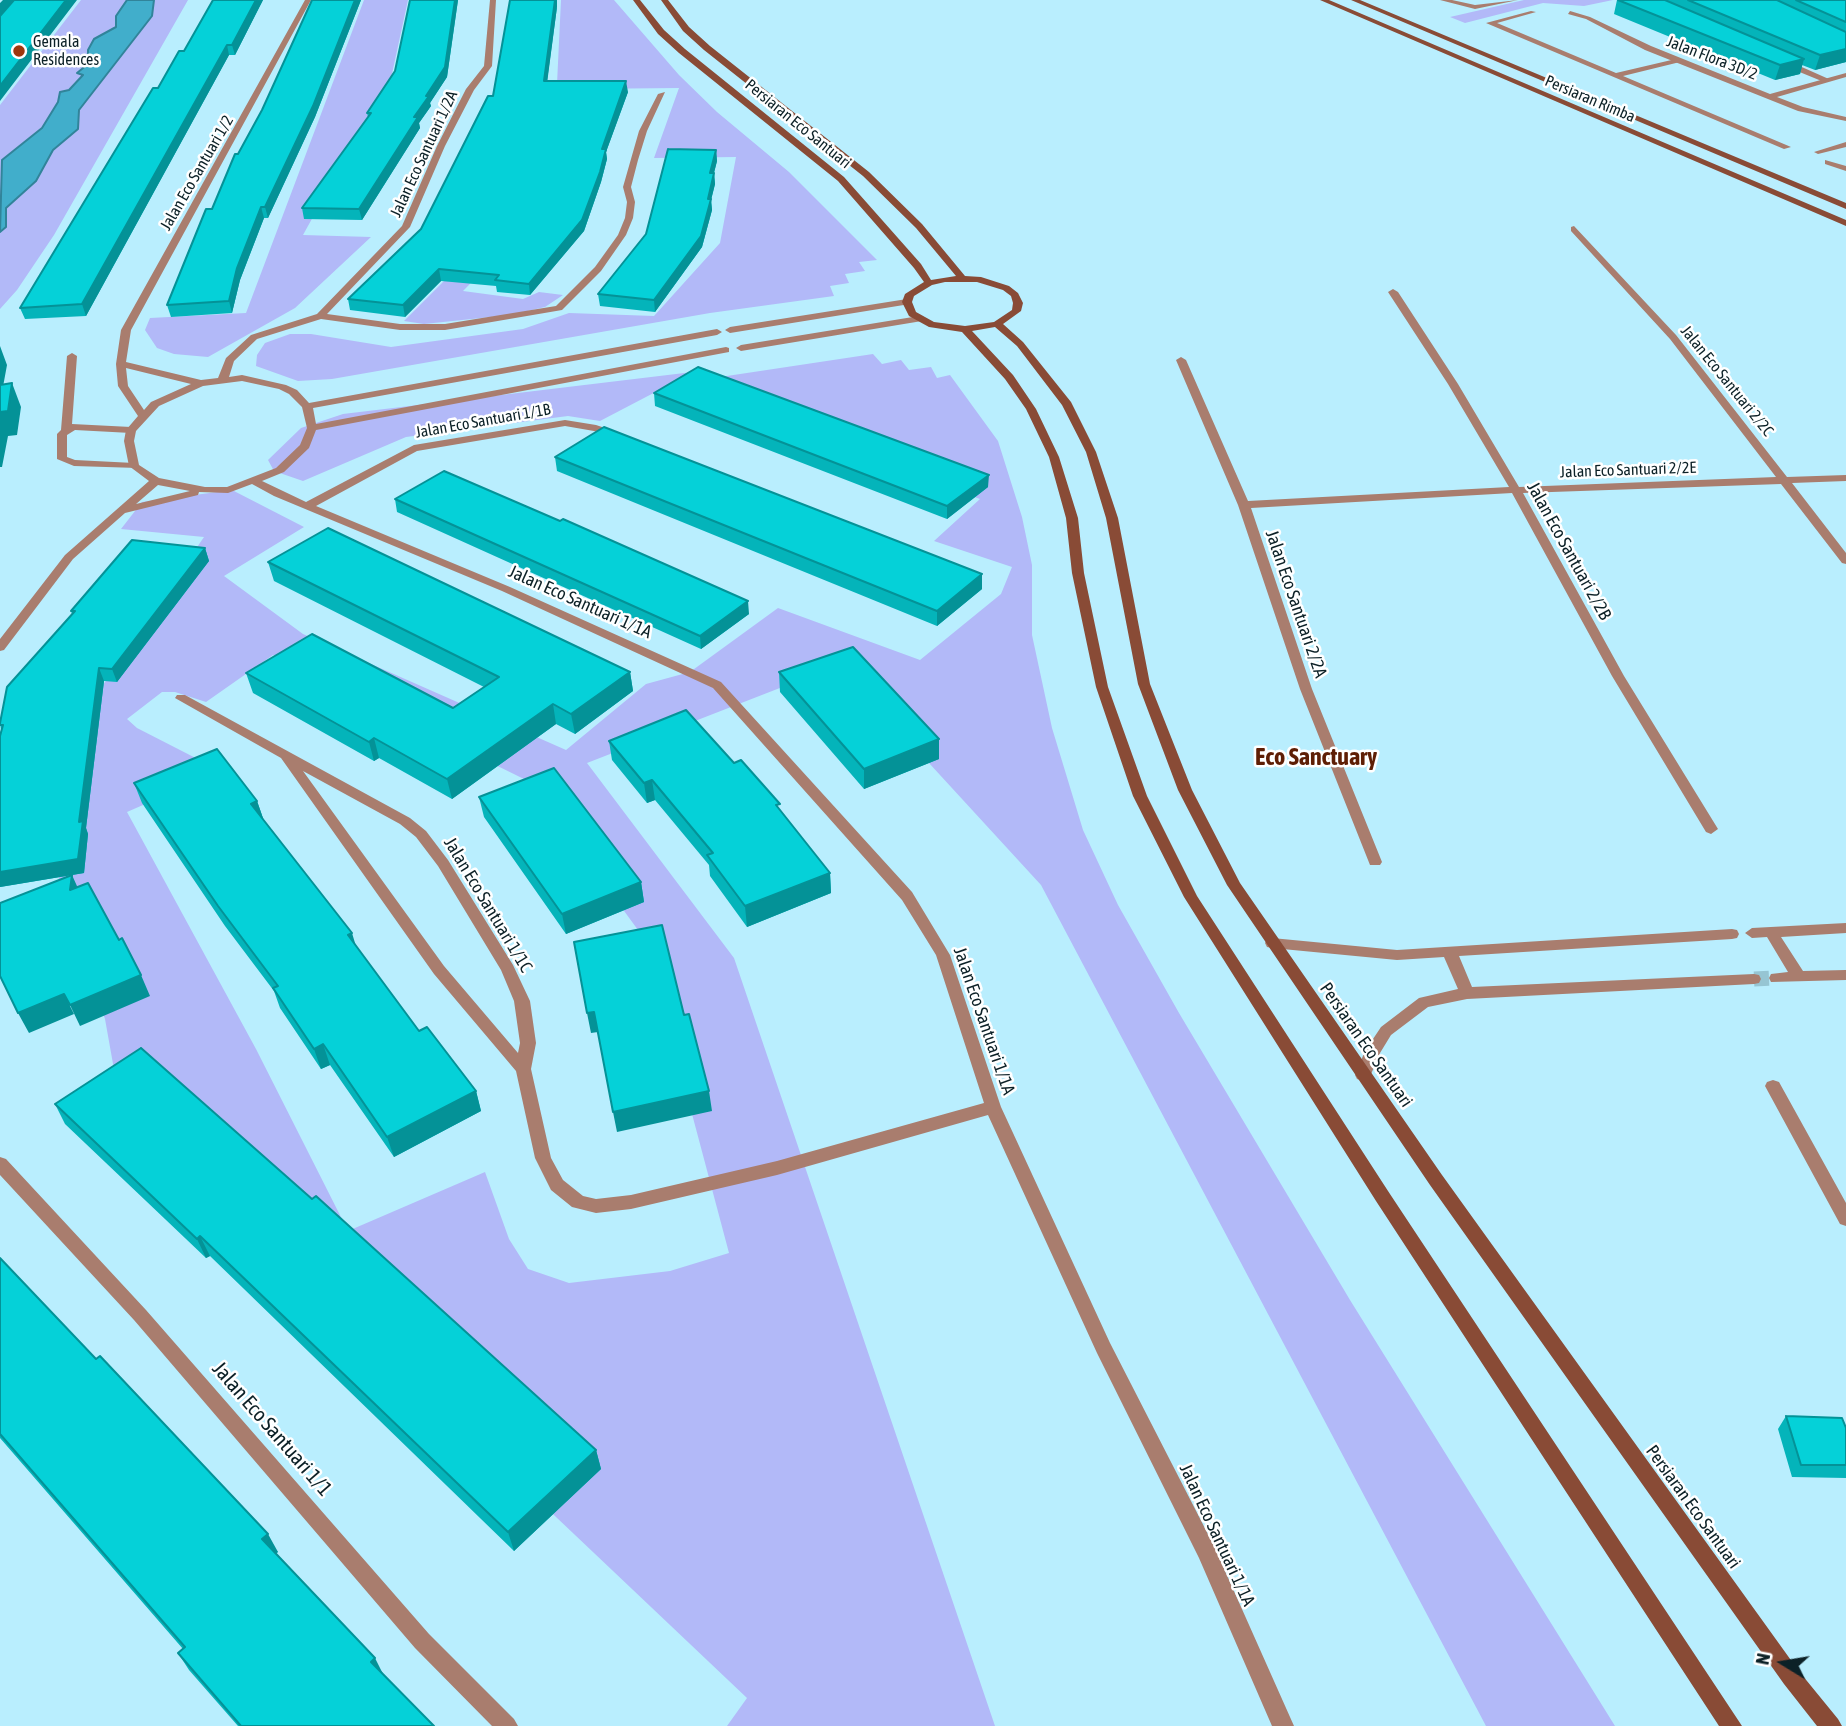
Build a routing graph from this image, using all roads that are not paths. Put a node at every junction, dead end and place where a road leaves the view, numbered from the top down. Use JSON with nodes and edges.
{"nodes":[{"id":1,"x":308,"y":0,"type":"edge"},
{"id":2,"x":494,"y":0,"type":"edge"},
{"id":3,"x":636,"y":0,"type":"edge"},
{"id":4,"x":664,"y":0,"type":"edge"},
{"id":5,"x":1323,"y":0,"type":"edge"},
{"id":6,"x":1353,"y":0,"type":"edge"},
{"id":7,"x":1443,"y":0,"type":"edge"},
{"id":8,"x":1515,"y":0,"type":"edge"},
{"id":9,"x":1533,"y":12,"type":"dead end"},
{"id":10,"x":1570,"y":13,"type":"dead end"},
{"id":11,"x":1677,"y":60,"type":"junction"},
{"id":12,"x":1777,"y":60,"type":"edge"},
{"id":13,"x":1846,"y":75,"type":"edge"},
{"id":14,"x":1614,"y":76,"type":"junction"},
{"id":15,"x":1827,"y":80,"type":"junction"},
{"id":16,"x":662,"y":94,"type":"dead end"},
{"id":17,"x":1772,"y":96,"type":"junction"},
{"id":18,"x":1846,"y":119,"type":"edge"},
{"id":19,"x":1846,"y":144,"type":"edge"},
{"id":20,"x":1787,"y":147,"type":"dead end"},
{"id":21,"x":1818,"y":152,"type":"dead end"},
{"id":22,"x":1828,"y":162,"type":"dead end"},
{"id":23,"x":1846,"y":169,"type":"edge"},
{"id":24,"x":1846,"y":206,"type":"edge"},
{"id":25,"x":1846,"y":223,"type":"edge"},
{"id":26,"x":1574,"y":229,"type":"dead end"},
{"id":27,"x":962,"y":278,"type":"junction"},
{"id":28,"x":929,"y":283,"type":"junction"},
{"id":29,"x":1393,"y":292,"type":"dead end"},
{"id":30,"x":907,"y":302,"type":"junction"},
{"id":31,"x":320,"y":316,"type":"junction"},
{"id":32,"x":919,"y":319,"type":"junction"},
{"id":33,"x":997,"y":324,"type":"junction"},
{"id":34,"x":965,"y":329,"type":"junction"},
{"id":35,"x":730,"y":330,"type":"dead end"},
{"id":36,"x":717,"y":332,"type":"dead end"},
{"id":37,"x":680,"y":337,"type":"junction"},
{"id":38,"x":741,"y":348,"type":"dead end"},
{"id":39,"x":726,"y":350,"type":"dead end"},
{"id":40,"x":72,"y":356,"type":"dead end"},
{"id":41,"x":691,"y":356,"type":"junction"},
{"id":42,"x":229,"y":360,"type":"junction"},
{"id":43,"x":1181,"y":360,"type":"dead end"},
{"id":44,"x":121,"y":364,"type":"junction"},
{"id":45,"x":223,"y":379,"type":"junction"},
{"id":46,"x":263,"y":381,"type":"junction"},
{"id":47,"x":201,"y":383,"type":"junction"},
{"id":48,"x":307,"y":406,"type":"junction"},
{"id":49,"x":142,"y":415,"type":"junction"},
{"id":50,"x":312,"y":428,"type":"junction"},
{"id":51,"x":66,"y":430,"type":"junction"},
{"id":52,"x":131,"y":430,"type":"junction"},
{"id":53,"x":633,"y":442,"type":"edge"},
{"id":54,"x":134,"y":466,"type":"junction"},
{"id":55,"x":1846,"y":478,"type":"edge"},
{"id":56,"x":1785,"y":480,"type":"junction"},
{"id":57,"x":156,"y":481,"type":"junction"},
{"id":58,"x":254,"y":481,"type":"junction"},
{"id":59,"x":205,"y":490,"type":"junction"},
{"id":60,"x":1516,"y":490,"type":"junction"},
{"id":61,"x":1244,"y":505,"type":"junction"},
{"id":62,"x":307,"y":506,"type":"junction"},
{"id":63,"x":117,"y":512,"type":"junction"},
{"id":64,"x":1846,"y":561,"type":"edge"},
{"id":65,"x":0,"y":647,"type":"edge"},
{"id":66,"x":181,"y":698,"type":"dead end"},
{"id":67,"x":286,"y":756,"type":"junction"},
{"id":68,"x":1711,"y":829,"type":"dead end"},
{"id":69,"x":1375,"y":862,"type":"dead end"},
{"id":70,"x":1846,"y":928,"type":"edge"},
{"id":71,"x":1771,"y":932,"type":"junction"},
{"id":72,"x":1752,"y":933,"type":"dead end"},
{"id":73,"x":1731,"y":934,"type":"dead end"},
{"id":74,"x":1272,"y":943,"type":"junction"},
{"id":75,"x":1449,"y":951,"type":"junction"},
{"id":76,"x":1846,"y":975,"type":"edge"},
{"id":77,"x":1799,"y":977,"type":"junction"},
{"id":78,"x":1776,"y":978,"type":"tunnel mouth"},
{"id":79,"x":1754,"y":979,"type":"tunnel mouth"},
{"id":80,"x":1467,"y":993,"type":"junction"},
{"id":81,"x":523,"y":1069,"type":"junction"},
{"id":82,"x":1363,"y":1075,"type":"junction"},
{"id":83,"x":1773,"y":1086,"type":"dead end"},
{"id":84,"x":993,"y":1107,"type":"junction"},
{"id":85,"x":0,"y":1164,"type":"edge"},
{"id":86,"x":1846,"y":1219,"type":"edge"},
{"id":87,"x":507,"y":1726,"type":"edge"},
{"id":88,"x":1283,"y":1726,"type":"edge"},
{"id":89,"x":1731,"y":1726,"type":"edge"},
{"id":90,"x":1831,"y":1726,"type":"edge"}],
"edges":[{"from":1,"to":44,"type":"street","name":"Jalan Eco Santuari 1/2"},
{"from":2,"to":31,"type":"street","name":"Jalan Eco Santuari 1/2A"},
{"from":3,"to":28,"type":"street","name":"Persiaran Eco Santuari"},
{"from":4,"to":27,"type":"street","name":"Persiaran Eco Santuari"},
{"from":5,"to":25,"type":"street","name":"Persiaran Rimba"},
{"from":6,"to":24,"type":"street","name":"Persiaran Rimba"},
{"from":7,"to":8,"type":"street"},
{"from":9,"to":14,"type":"street"},
{"from":10,"to":11,"type":"street","name":"Jalan Flora 3D/2"},
{"from":11,"to":14,"type":"street"},
{"from":11,"to":17,"type":"street","name":"Jalan Flora 3D/2"},
{"from":12,"to":15,"type":"street"},
{"from":13,"to":15,"type":"street"},
{"from":14,"to":20,"type":"street"},
{"from":15,"to":17,"type":"street"},
{"from":16,"to":31,"type":"street"},
{"from":17,"to":18,"type":"street","name":"Jalan Flora 3D/2"},
{"from":19,"to":21,"type":"street"},
{"from":22,"to":23,"type":"street"},
{"from":26,"to":56,"type":"street","name":"Jalan Eco Santuari 2/2C"},
{"from":27,"to":28,"type":"street"},
{"from":27,"to":33,"type":"street"},
{"from":28,"to":30,"type":"street"},
{"from":29,"to":60,"type":"street","name":"Jalan Eco Santuari 2/2B"},
{"from":30,"to":32,"type":"street"},
{"from":30,"to":35,"type":"street"},
{"from":31,"to":42,"type":"street","name":"Jalan Eco Santuari 1/2A"},
{"from":32,"to":34,"type":"street"},
{"from":32,"to":38,"type":"street"},
{"from":33,"to":34,"type":"street"},
{"from":33,"to":74,"type":"street","name":"Persiaran Eco Santuari"},
{"from":34,"to":89,"type":"street"},
{"from":36,"to":37,"type":"street"},
{"from":37,"to":41,"type":"street"},
{"from":37,"to":48,"type":"street"},
{"from":39,"to":41,"type":"street"},
{"from":40,"to":51,"type":"street"},
{"from":41,"to":50,"type":"street"},
{"from":42,"to":45,"type":"street"},
{"from":42,"to":46,"type":"street"},
{"from":43,"to":61,"type":"street","name":"Jalan Eco Santuari 2/2A"},
{"from":44,"to":47,"type":"street"},
{"from":44,"to":49,"type":"street"},
{"from":45,"to":46,"type":"street"},
{"from":45,"to":47,"type":"street"},
{"from":46,"to":48,"type":"street"},
{"from":47,"to":49,"type":"street"},
{"from":48,"to":50,"type":"street"},
{"from":49,"to":52,"type":"street"},
{"from":50,"to":58,"type":"street"},
{"from":51,"to":52,"type":"street"},
{"from":51,"to":54,"type":"street"},
{"from":52,"to":54,"type":"street"},
{"from":53,"to":62,"type":"street","name":"Jalan Eco Santuari 1/1B"},
{"from":54,"to":57,"type":"street"},
{"from":55,"to":56,"type":"street","name":"Jalan Eco Santuari 2/2E"},
{"from":56,"to":60,"type":"street","name":"Jalan Eco Santuari 2/2E"},
{"from":56,"to":64,"type":"street","name":"Jalan Eco Santuari 2/2C"},
{"from":57,"to":59,"type":"street"},
{"from":57,"to":63,"type":"street"},
{"from":58,"to":59,"type":"street"},
{"from":58,"to":62,"type":"street","name":"Jalan Eco Santuari 1/1A"},
{"from":59,"to":63,"type":"street"},
{"from":60,"to":61,"type":"street","name":"Jalan Eco Santuari 2/2E"},
{"from":60,"to":68,"type":"street","name":"Jalan Eco Santuari 2/2B"},
{"from":61,"to":69,"type":"street","name":"Jalan Eco Santuari 2/2A"},
{"from":62,"to":84,"type":"street","name":"Jalan Eco Santuari 1/1A"},
{"from":63,"to":65,"type":"street"},
{"from":66,"to":67,"type":"street","name":"Jalan Eco Santuari 1/1C"},
{"from":67,"to":81,"type":"street"},
{"from":67,"to":81,"type":"street","name":"Jalan Eco Santuari 1/1C"},
{"from":70,"to":71,"type":"street"},
{"from":71,"to":72,"type":"street"},
{"from":71,"to":77,"type":"street"},
{"from":73,"to":75,"type":"street"},
{"from":74,"to":75,"type":"street"},
{"from":74,"to":82,"type":"street","name":"Persiaran Eco Santuari"},
{"from":75,"to":80,"type":"street"},
{"from":76,"to":77,"type":"street"},
{"from":77,"to":78,"type":"street"},
{"from":79,"to":80,"type":"street"},
{"from":80,"to":82,"type":"street"},
{"from":81,"to":84,"type":"street"},
{"from":82,"to":90,"type":"street","name":"Persiaran Eco Santuari"},
{"from":83,"to":86,"type":"street"},
{"from":84,"to":88,"type":"street","name":"Jalan Eco Santuari 1/1A"},
{"from":85,"to":87,"type":"street","name":"Jalan Eco Santuari 1/1"}]}
